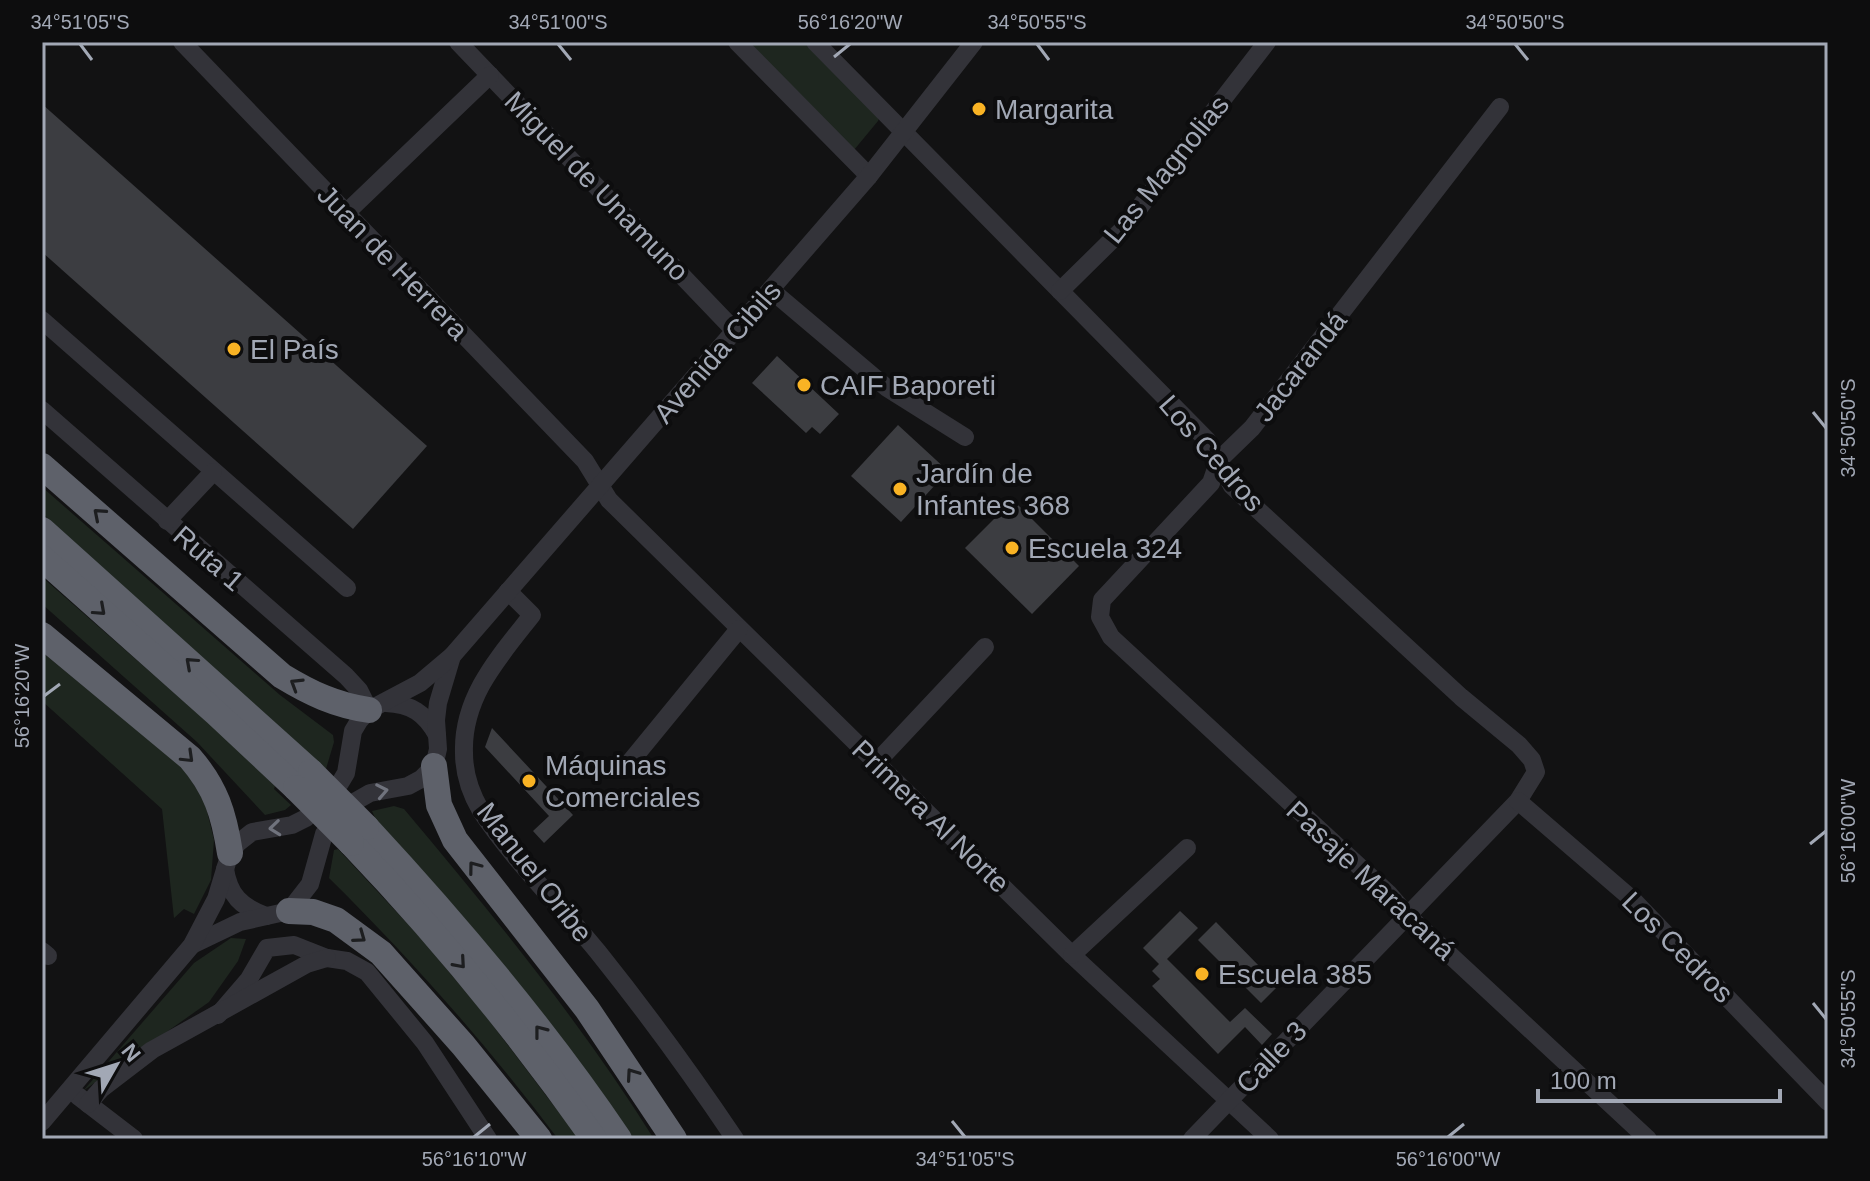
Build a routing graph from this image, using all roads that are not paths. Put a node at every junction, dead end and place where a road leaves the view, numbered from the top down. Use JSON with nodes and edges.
{"nodes":[{"id":1,"x":182,"y":42,"type":"edge"},
{"id":2,"x":458,"y":42,"type":"edge"},
{"id":3,"x":737,"y":42,"type":"edge"},
{"id":4,"x":815,"y":42,"type":"edge"},
{"id":5,"x":974,"y":42,"type":"edge"},
{"id":6,"x":1267,"y":42,"type":"edge"},
{"id":7,"x":490,"y":75,"type":"junction"},
{"id":8,"x":1500,"y":107,"type":"dead end"},
{"id":9,"x":903,"y":134,"type":"junction"},
{"id":10,"x":869,"y":176,"type":"junction"},
{"id":11,"x":346,"y":213,"type":"junction"},
{"id":12,"x":771,"y":290,"type":"junction"},
{"id":13,"x":1060,"y":291,"type":"junction"},
{"id":14,"x":42,"y":320,"type":"edge"},
{"id":15,"x":735,"y":331,"type":"junction"},
{"id":16,"x":42,"y":410,"type":"edge"},
{"id":17,"x":965,"y":437,"type":"dead end"},
{"id":18,"x":1219,"y":460,"type":"junction"},
{"id":19,"x":42,"y":466,"type":"edge"},
{"id":20,"x":213,"y":472,"type":"junction"},
{"id":21,"x":600,"y":486,"type":"junction"},
{"id":22,"x":167,"y":521,"type":"junction"},
{"id":23,"x":42,"y":530,"type":"edge"},
{"id":24,"x":42,"y":558,"type":"edge"},
{"id":25,"x":347,"y":588,"type":"dead end"},
{"id":26,"x":508,"y":591,"type":"junction"},
{"id":27,"x":1100,"y":617,"type":"joint"},
{"id":28,"x":739,"y":629,"type":"junction"},
{"id":29,"x":42,"y":635,"type":"edge"},
{"id":30,"x":985,"y":647,"type":"dead end"},
{"id":31,"x":452,"y":656,"type":"junction"},
{"id":32,"x":377,"y":707,"type":"junction"},
{"id":33,"x":437,"y":735,"type":"junction"},
{"id":34,"x":1532,"y":760,"type":"joint"},
{"id":35,"x":876,"y":763,"type":"junction"},
{"id":36,"x":434,"y":766,"type":"junction"},
{"id":37,"x":626,"y":767,"type":"dead end"},
{"id":38,"x":303,"y":780,"type":"junction"},
{"id":39,"x":1518,"y":801,"type":"junction"},
{"id":40,"x":358,"y":835,"type":"junction"},
{"id":41,"x":1187,"y":848,"type":"dead end"},
{"id":42,"x":228,"y":861,"type":"junction"},
{"id":43,"x":277,"y":913,"type":"junction"},
{"id":44,"x":1407,"y":915,"type":"junction"},
{"id":45,"x":192,"y":945,"type":"junction"},
{"id":46,"x":1072,"y":955,"type":"junction"},
{"id":47,"x":327,"y":958,"type":"junction"},
{"id":48,"x":218,"y":1015,"type":"junction"},
{"id":49,"x":70,"y":1090,"type":"junction"},
{"id":50,"x":1229,"y":1101,"type":"junction"},
{"id":51,"x":1828,"y":1102,"type":"edge"},
{"id":52,"x":88,"y":1104,"type":"junction"},
{"id":53,"x":42,"y":1122,"type":"edge"},
{"id":54,"x":134,"y":1139,"type":"edge"},
{"id":55,"x":488,"y":1139,"type":"edge"},
{"id":56,"x":539,"y":1139,"type":"edge"},
{"id":57,"x":594,"y":1139,"type":"edge"},
{"id":58,"x":619,"y":1139,"type":"edge"},
{"id":59,"x":674,"y":1139,"type":"edge"},
{"id":60,"x":735,"y":1139,"type":"edge"},
{"id":61,"x":1192,"y":1139,"type":"edge"},
{"id":62,"x":1270,"y":1139,"type":"edge"},
{"id":63,"x":1648,"y":1139,"type":"edge"}],
"edges":[{"from":1,"to":11,"type":"street","name":"Juan de Herrera"},
{"from":2,"to":7,"type":"street","name":"Miguel de Unamuno"},
{"from":3,"to":10,"type":"street"},
{"from":4,"to":9,"type":"street","name":"Los Cedros"},
{"from":5,"to":9,"type":"street","name":"Avenida Cibils"},
{"from":6,"to":13,"type":"street","name":"Las Magnolias"},
{"from":7,"to":11,"type":"street"},
{"from":7,"to":15,"type":"street","name":"Miguel de Unamuno"},
{"from":8,"to":18,"type":"street","name":"Jacarandá"},
{"from":9,"to":10,"type":"street","name":"Avenida Cibils"},
{"from":9,"to":13,"type":"street","name":"Los Cedros"},
{"from":10,"to":12,"type":"street","name":"Avenida Cibils"},
{"from":11,"to":21,"type":"street","name":"Juan de Herrera"},
{"from":12,"to":15,"type":"street","name":"Avenida Cibils"},
{"from":12,"to":17,"type":"street"},
{"from":13,"to":18,"type":"street","name":"Los Cedros"},
{"from":14,"to":20,"type":"street"},
{"from":15,"to":21,"type":"street","name":"Avenida Cibils"},
{"from":16,"to":22,"type":"street","name":"Ruta 1"},
{"from":18,"to":27,"type":"street","name":"Jacarandá"},
{"from":18,"to":34,"type":"street","name":"Los Cedros"},
{"from":32,"to":19,"type":"highway","one_way":true},
{"from":20,"to":22,"type":"street"},
{"from":20,"to":25,"type":"street"},
{"from":21,"to":26,"type":"street","name":"Avenida Cibils"},
{"from":21,"to":28,"type":"street","name":"Primera Al Norte"},
{"from":22,"to":32,"type":"street","name":"Ruta 1"},
{"from":38,"to":23,"type":"highway","one_way":true},
{"from":24,"to":38,"type":"highway","one_way":true},
{"from":26,"to":31,"type":"street","name":"Avenida Cibils"},
{"from":26,"to":60,"type":"street","name":"Manuel Oribe"},
{"from":27,"to":44,"type":"street","name":"Pasaje Maracaná"},
{"from":28,"to":35,"type":"street","name":"Primera Al Norte"},
{"from":28,"to":37,"type":"street"},
{"from":29,"to":42,"type":"highway","one_way":true},
{"from":30,"to":35,"type":"street"},
{"from":31,"to":32,"type":"street","name":"Avenida Cibils"},
{"from":31,"to":33,"type":"street","name":"Avenida Cibils"},
{"from":32,"to":33,"type":"street"},
{"from":32,"to":42,"type":"street","one_way":true},
{"from":33,"to":36,"type":"street","name":"Avenida Cibils"},
{"from":34,"to":39,"type":"street","name":"Calle 3"},
{"from":35,"to":46,"type":"street","name":"Primera Al Norte"},
{"from":43,"to":36,"type":"street","one_way":true},
{"from":59,"to":36,"type":"highway","one_way":true},
{"from":38,"to":40,"type":"highway","bridge":true},
{"from":39,"to":44,"type":"street","name":"Calle 3"},
{"from":39,"to":51,"type":"street","name":"Los Cedros"},
{"from":40,"to":57,"type":"highway","one_way":true},
{"from":58,"to":40,"type":"highway","one_way":true},
{"from":41,"to":46,"type":"street"},
{"from":42,"to":43,"type":"street"},
{"from":42,"to":45,"type":"street"},
{"from":43,"to":45,"type":"street"},
{"from":43,"to":56,"type":"highway","one_way":true},
{"from":44,"to":50,"type":"street","name":"Calle 3"},
{"from":44,"to":63,"type":"street","name":"Pasaje Maracaná"},
{"from":45,"to":49,"type":"street"},
{"from":46,"to":50,"type":"street","name":"Primera Al Norte"},
{"from":47,"to":48,"type":"street"},
{"from":47,"to":48,"type":"street"},
{"from":47,"to":55,"type":"street"},
{"from":48,"to":52,"type":"street"},
{"from":49,"to":52,"type":"street"},
{"from":49,"to":53,"type":"street"},
{"from":50,"to":61,"type":"street","name":"Calle 3"},
{"from":50,"to":62,"type":"street","name":"Primera Al Norte"},
{"from":52,"to":54,"type":"street"}]}
